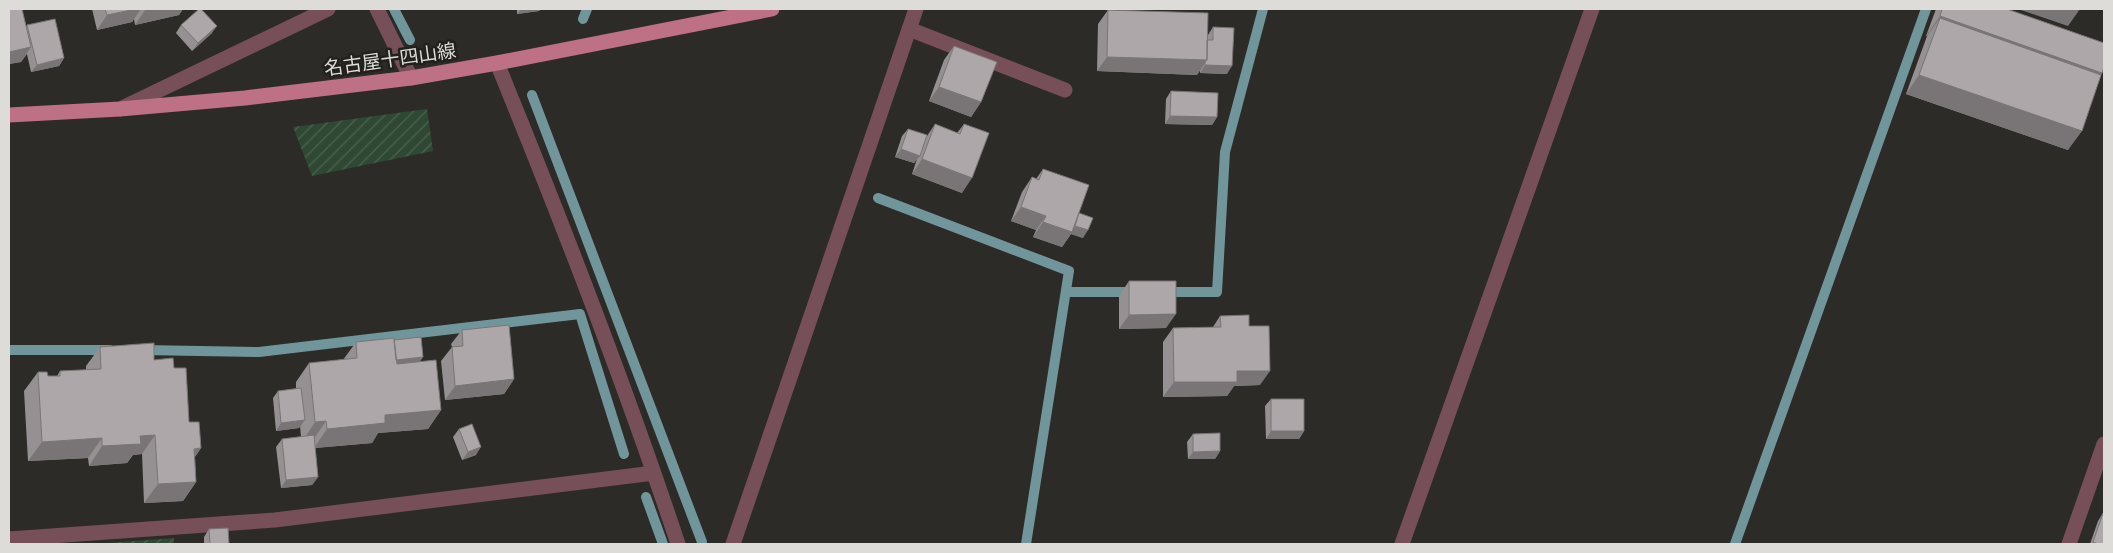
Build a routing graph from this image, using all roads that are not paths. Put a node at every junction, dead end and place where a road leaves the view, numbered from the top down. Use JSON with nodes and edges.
{"nodes":[{"id":1,"x":328,"y":9,"type":"edge"},
{"id":2,"x":377,"y":9,"type":"edge"},
{"id":3,"x":772,"y":9,"type":"edge"},
{"id":4,"x":916,"y":9,"type":"edge"},
{"id":5,"x":1592,"y":9,"type":"edge"},
{"id":6,"x":909,"y":29,"type":"junction"},
{"id":7,"x":497,"y":63,"type":"junction"},
{"id":8,"x":411,"y":78,"type":"junction"},
{"id":9,"x":1065,"y":90,"type":"dead end"},
{"id":10,"x":120,"y":109,"type":"junction"},
{"id":11,"x":9,"y":115,"type":"edge"},
{"id":12,"x":2104,"y":444,"type":"edge"},
{"id":13,"x":654,"y":473,"type":"junction"},
{"id":14,"x":9,"y":538,"type":"edge"},
{"id":15,"x":678,"y":544,"type":"edge"},
{"id":16,"x":733,"y":544,"type":"edge"},
{"id":17,"x":1402,"y":544,"type":"edge"},
{"id":18,"x":2069,"y":544,"type":"edge"}],
"edges":[{"from":1,"to":10,"type":"street"},
{"from":2,"to":8,"type":"street"},
{"from":3,"to":7,"type":"main road","name":"名古屋十四山線"},
{"from":4,"to":6,"type":"street"},
{"from":5,"to":17,"type":"street"},
{"from":6,"to":9,"type":"street"},
{"from":6,"to":16,"type":"street"},
{"from":7,"to":8,"type":"main road","name":"名古屋十四山線"},
{"from":7,"to":13,"type":"street"},
{"from":8,"to":10,"type":"main road","name":"名古屋十四山線"},
{"from":10,"to":11,"type":"main road","name":"名古屋十四山線"},
{"from":12,"to":18,"type":"street"},
{"from":13,"to":14,"type":"street"},
{"from":13,"to":15,"type":"street"}]}
